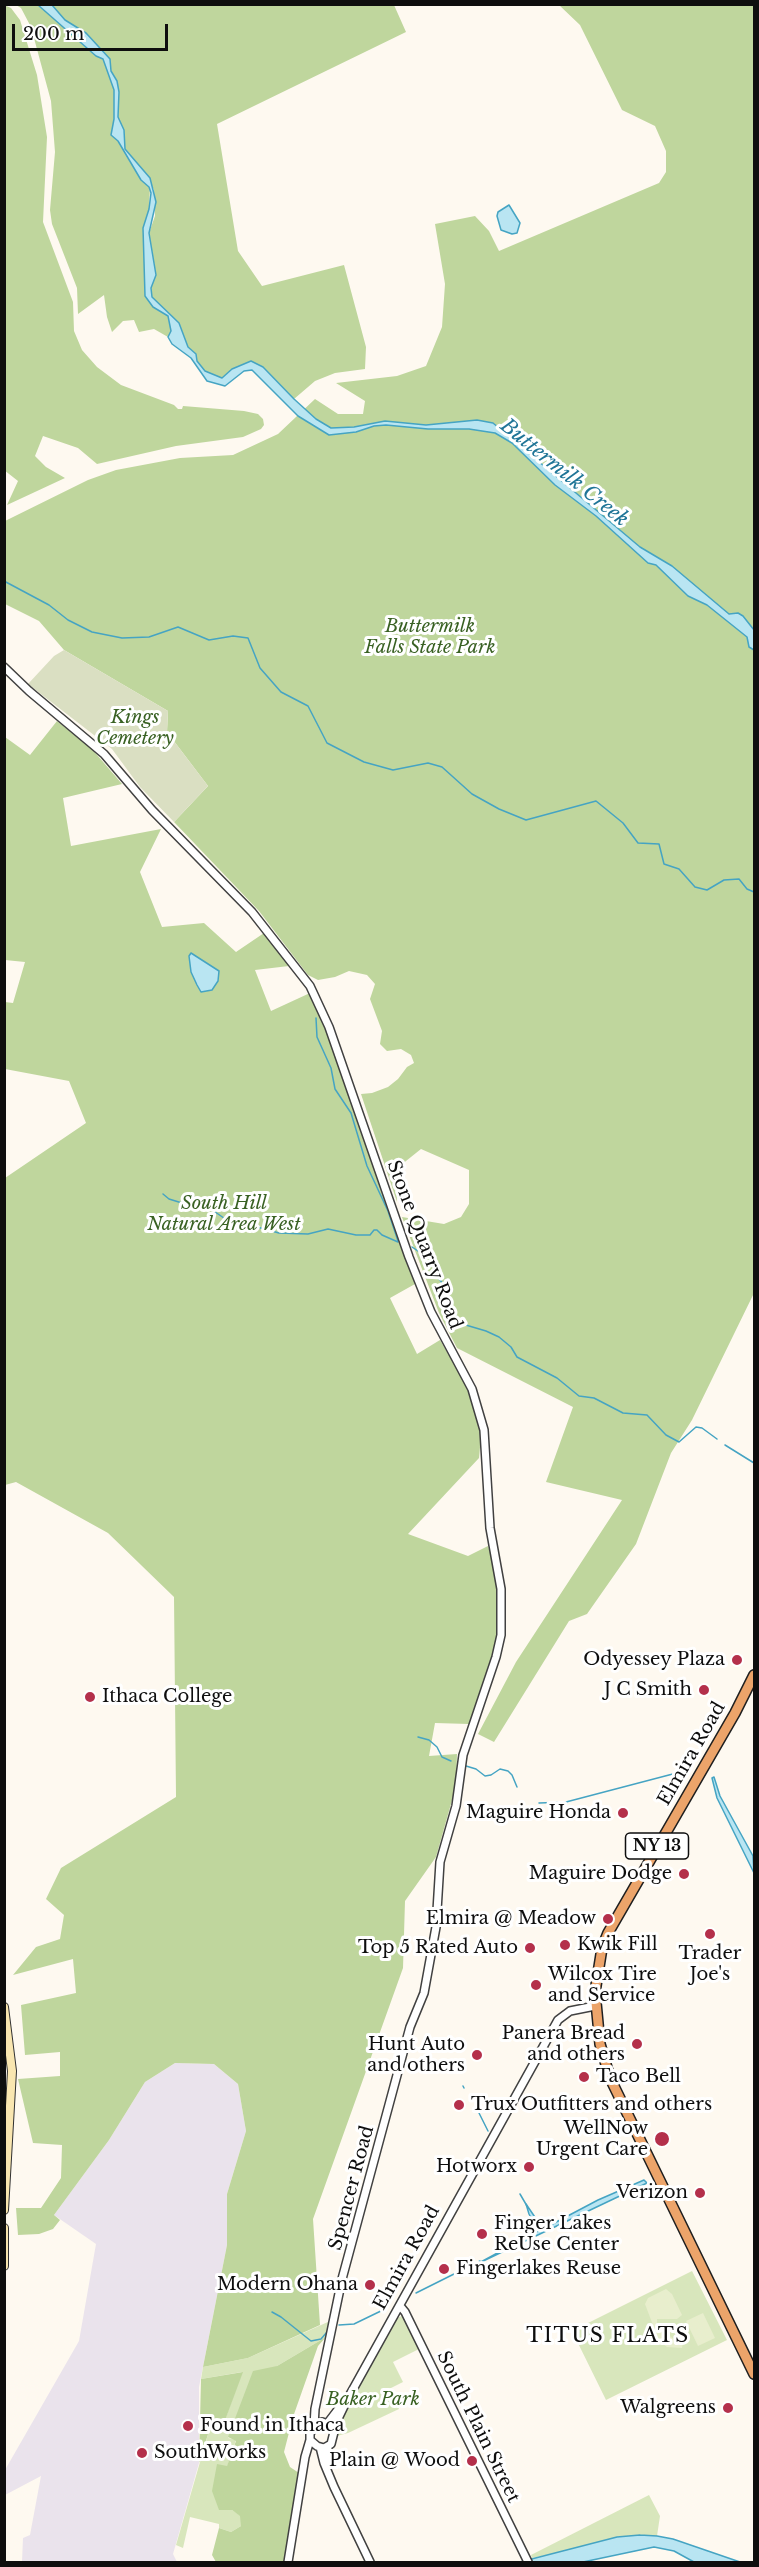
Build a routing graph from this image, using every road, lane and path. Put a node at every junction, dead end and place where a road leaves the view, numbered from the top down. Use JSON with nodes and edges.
{"nodes":[{"id":1,"x":4,"y":667,"type":"edge"},
{"id":2,"x":754,"y":1675,"type":"edge"},
{"id":3,"x":426,"y":1986,"type":"joint"},
{"id":4,"x":595,"y":2006,"type":"junction"},
{"id":5,"x":4,"y":2007,"type":"edge"},
{"id":6,"x":4,"y":2210,"type":"edge"},
{"id":7,"x":4,"y":2228,"type":"edge"},
{"id":8,"x":5,"y":2239,"type":"edge"},
{"id":9,"x":4,"y":2266,"type":"edge"},
{"id":10,"x":400,"y":2306,"type":"junction"},
{"id":11,"x":754,"y":2374,"type":"edge"},
{"id":12,"x":347,"y":2400,"type":"junction"},
{"id":13,"x":318,"y":2403,"type":"junction"},
{"id":14,"x":324,"y":2423,"type":"junction"},
{"id":15,"x":314,"y":2426,"type":"junction"},
{"id":16,"x":333,"y":2429,"type":"junction"},
{"id":17,"x":310,"y":2440,"type":"junction"},
{"id":18,"x":322,"y":2446,"type":"junction"},
{"id":19,"x":305,"y":2463,"type":"junction"},
{"id":20,"x":527,"y":2560,"type":"edge"},
{"id":21,"x":288,"y":2562,"type":"edge"},
{"id":22,"x":370,"y":2562,"type":"edge"}],
"edges":[{"from":1,"to":3,"type":"street","name":"Stone Quarry Road"},
{"from":2,"to":4,"type":"highway","name":"Elmira Road","number":"NY 13"},
{"from":3,"to":13,"type":"street","name":"Spencer Road"},
{"from":4,"to":10,"type":"street","name":"Elmira Road"},
{"from":4,"to":11,"type":"highway","number":"NY 13"},
{"from":5,"to":6,"type":"main road"},
{"from":7,"to":8,"type":"main road"},
{"from":8,"to":9,"type":"main road"},
{"from":10,"to":12,"type":"street","name":"Elmira Road"},
{"from":10,"to":20,"type":"street","name":"South Plain Street"},
{"from":12,"to":14,"type":"street","name":"Elmira Road"},
{"from":12,"to":16,"type":"street","name":"Elmira Road"},
{"from":13,"to":14,"type":"street","name":"Spencer Road"},
{"from":13,"to":15,"type":"street","name":"Spencer Road"},
{"from":14,"to":15,"type":"street"},
{"from":14,"to":16,"type":"street"},
{"from":15,"to":17,"type":"street"},
{"from":16,"to":18,"type":"street"},
{"from":17,"to":18,"type":"street"},
{"from":17,"to":19,"type":"street"},
{"from":18,"to":19,"type":"street"},
{"from":18,"to":22,"type":"street"},
{"from":19,"to":21,"type":"street"}]}
